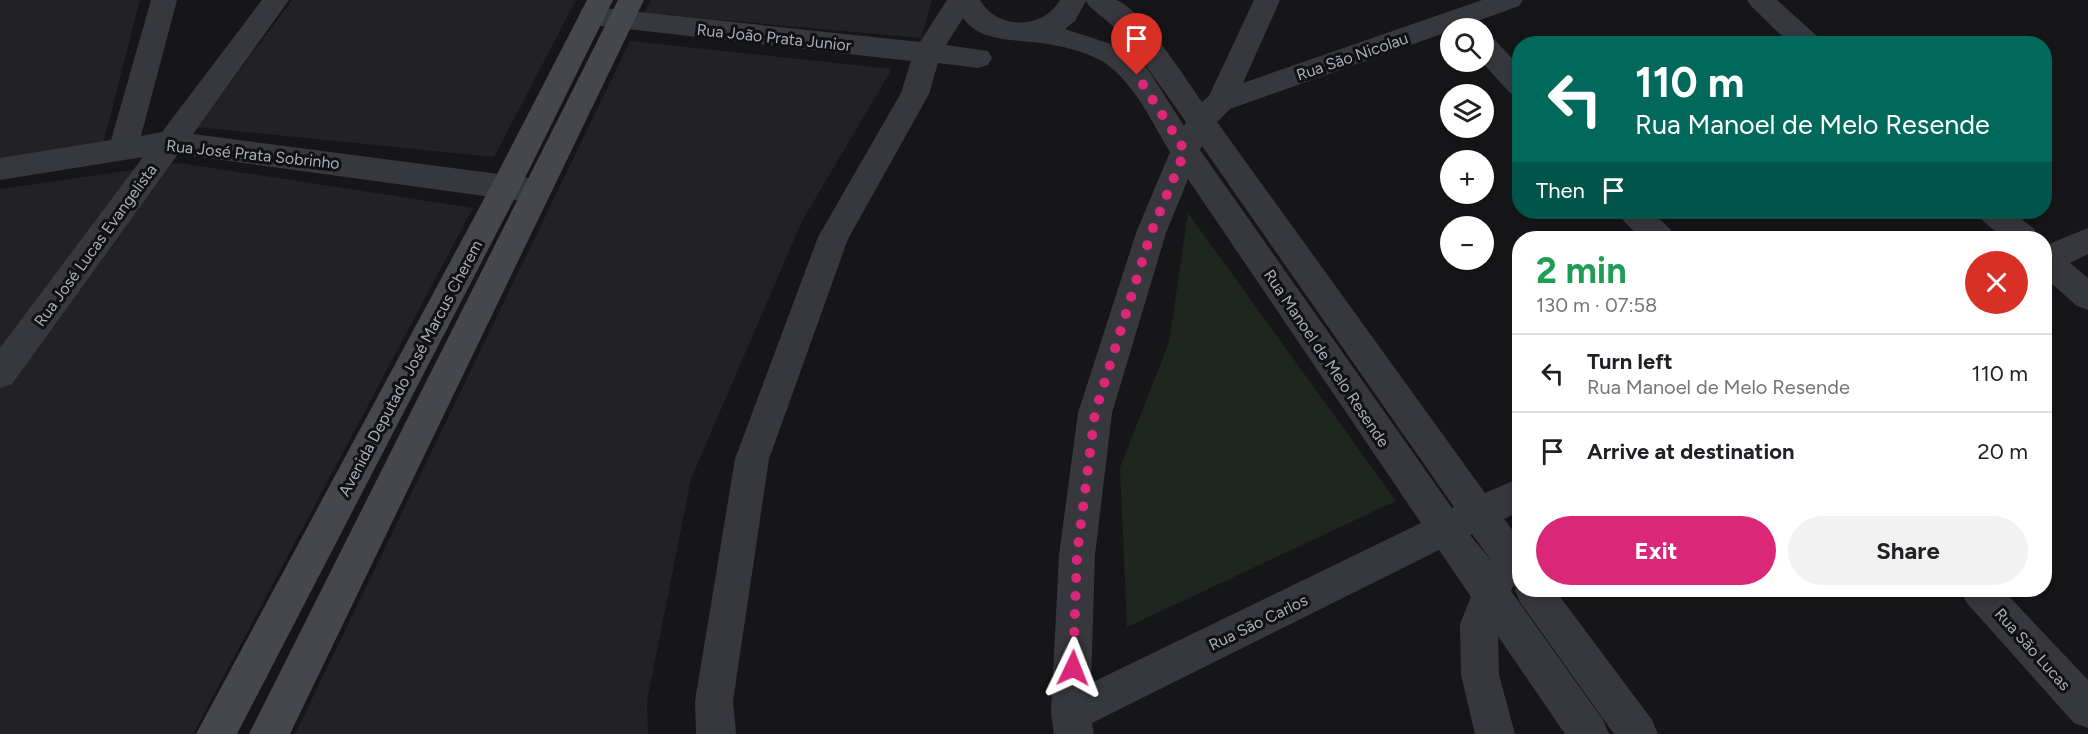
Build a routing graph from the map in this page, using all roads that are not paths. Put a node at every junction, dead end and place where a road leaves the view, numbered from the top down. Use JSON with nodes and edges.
{"nodes":[{"id":1,"x":164,"y":0,"type":"edge"},
{"id":2,"x":276,"y":0,"type":"edge"},
{"id":3,"x":961,"y":0,"type":"edge"},
{"id":4,"x":967,"y":0,"type":"edge"},
{"id":5,"x":1073,"y":0,"type":"edge"},
{"id":6,"x":1098,"y":0,"type":"edge"},
{"id":7,"x":1266,"y":0,"type":"edge"},
{"id":8,"x":1510,"y":0,"type":"edge"},
{"id":9,"x":1760,"y":0,"type":"edge"},
{"id":10,"x":611,"y":9,"type":"edge"},
{"id":11,"x":1455,"y":16,"type":"edge"},
{"id":12,"x":1026,"y":32,"type":"junction"},
{"id":13,"x":1799,"y":36,"type":"edge"},
{"id":14,"x":927,"y":53,"type":"junction"},
{"id":15,"x":1494,"y":57,"type":"edge"},
{"id":16,"x":978,"y":58,"type":"junction"},
{"id":17,"x":1512,"y":77,"type":"edge"},
{"id":18,"x":915,"y":94,"type":"junction"},
{"id":19,"x":1210,"y":111,"type":"junction"},
{"id":20,"x":171,"y":142,"type":"junction"},
{"id":21,"x":123,"y":148,"type":"junction"},
{"id":22,"x":1185,"y":151,"type":"junction"},
{"id":23,"x":0,"y":169,"type":"edge"},
{"id":24,"x":521,"y":189,"type":"junction"},
{"id":25,"x":1641,"y":219,"type":"edge"},
{"id":26,"x":2001,"y":219,"type":"edge"},
{"id":27,"x":1652,"y":231,"type":"edge"},
{"id":28,"x":2015,"y":231,"type":"edge"},
{"id":29,"x":2088,"y":240,"type":"edge"},
{"id":30,"x":2052,"y":257,"type":"edge"},
{"id":31,"x":2052,"y":266,"type":"edge"},
{"id":32,"x":2088,"y":297,"type":"edge"},
{"id":33,"x":0,"y":374,"type":"edge"},
{"id":34,"x":1512,"y":498,"type":"edge"},
{"id":35,"x":1478,"y":513,"type":"junction"},
{"id":36,"x":1446,"y":530,"type":"junction"},
{"id":37,"x":1512,"y":560,"type":"edge"},
{"id":38,"x":1512,"y":567,"type":"edge"},
{"id":39,"x":1490,"y":593,"type":"junction"},
{"id":40,"x":1538,"y":597,"type":"edge"},
{"id":41,"x":1985,"y":597,"type":"edge"},
{"id":42,"x":2088,"y":709,"type":"edge"},
{"id":43,"x":1072,"y":724,"type":"edge"},
{"id":44,"x":216,"y":734,"type":"edge"},
{"id":45,"x":269,"y":734,"type":"edge"},
{"id":46,"x":716,"y":734,"type":"edge"},
{"id":47,"x":1495,"y":734,"type":"edge"},
{"id":48,"x":1589,"y":734,"type":"edge"},
{"id":49,"x":1638,"y":734,"type":"edge"}],
"edges":[{"from":1,"to":21,"type":"street"},
{"from":2,"to":20,"type":"street","name":"Rua José Lucas Evangelista"},
{"from":3,"to":14,"type":"street"},
{"from":4,"to":12,"type":"street","name":"Rua Manoel de Melo Resende"},
{"from":5,"to":12,"type":"street"},
{"from":6,"to":19,"type":"street","name":"Rua Manoel de Melo Resende"},
{"from":7,"to":19,"type":"street"},
{"from":8,"to":11,"type":"street","name":"Rua São Nicolau"},
{"from":9,"to":13,"type":"street"},
{"from":10,"to":14,"type":"street","name":"Rua João Prata Junior"},
{"from":10,"to":24,"type":"main road","name":"Avenida Deputado José Marcus Cherem"},
{"from":11,"to":19,"type":"street","name":"Rua São Nicolau"},
{"from":12,"to":16,"type":"street"},
{"from":12,"to":22,"type":"street","name":"Rua Manoel de Melo Resende"},
{"from":14,"to":16,"type":"street","name":"Rua João Prata Junior"},
{"from":14,"to":18,"type":"street"},
{"from":15,"to":17,"type":"street"},
{"from":16,"to":18,"type":"street"},
{"from":18,"to":46,"type":"street"},
{"from":19,"to":22,"type":"street"},
{"from":19,"to":35,"type":"street","name":"Rua Manoel de Melo Resende"},
{"from":20,"to":21,"type":"street","name":"Rua José Prata Sobrinho"},
{"from":20,"to":24,"type":"street","name":"Rua José Prata Sobrinho"},
{"from":20,"to":33,"type":"street","name":"Rua José Lucas Evangelista"},
{"from":21,"to":23,"type":"street","name":"Rua José Prata Sobrinho"},
{"from":22,"to":36,"type":"street","name":"Rua Manoel de Melo Resende"},
{"from":22,"to":43,"type":"street"},
{"from":24,"to":44,"type":"main road","name":"Avenida Deputado José Marcus Cherem"},
{"from":24,"to":45,"type":"main road","name":"Avenida Deputado José Marcus Cherem"},
{"from":25,"to":27,"type":"street"},
{"from":26,"to":28,"type":"street"},
{"from":29,"to":30,"type":"street"},
{"from":31,"to":32,"type":"street"},
{"from":34,"to":35,"type":"street"},
{"from":35,"to":36,"type":"street","name":"Rua São Carlos"},
{"from":35,"to":37,"type":"street","name":"Rua Manoel de Melo Resende"},
{"from":36,"to":39,"type":"street","name":"Rua Manoel de Melo Resende"},
{"from":36,"to":43,"type":"street","name":"Rua São Carlos"},
{"from":38,"to":39,"type":"street"},
{"from":39,"to":47,"type":"street"},
{"from":39,"to":48,"type":"street","name":"Rua Manoel de Melo Resende"},
{"from":40,"to":49,"type":"street"},
{"from":41,"to":42,"type":"street","name":"Rua São Lucas"}]}
